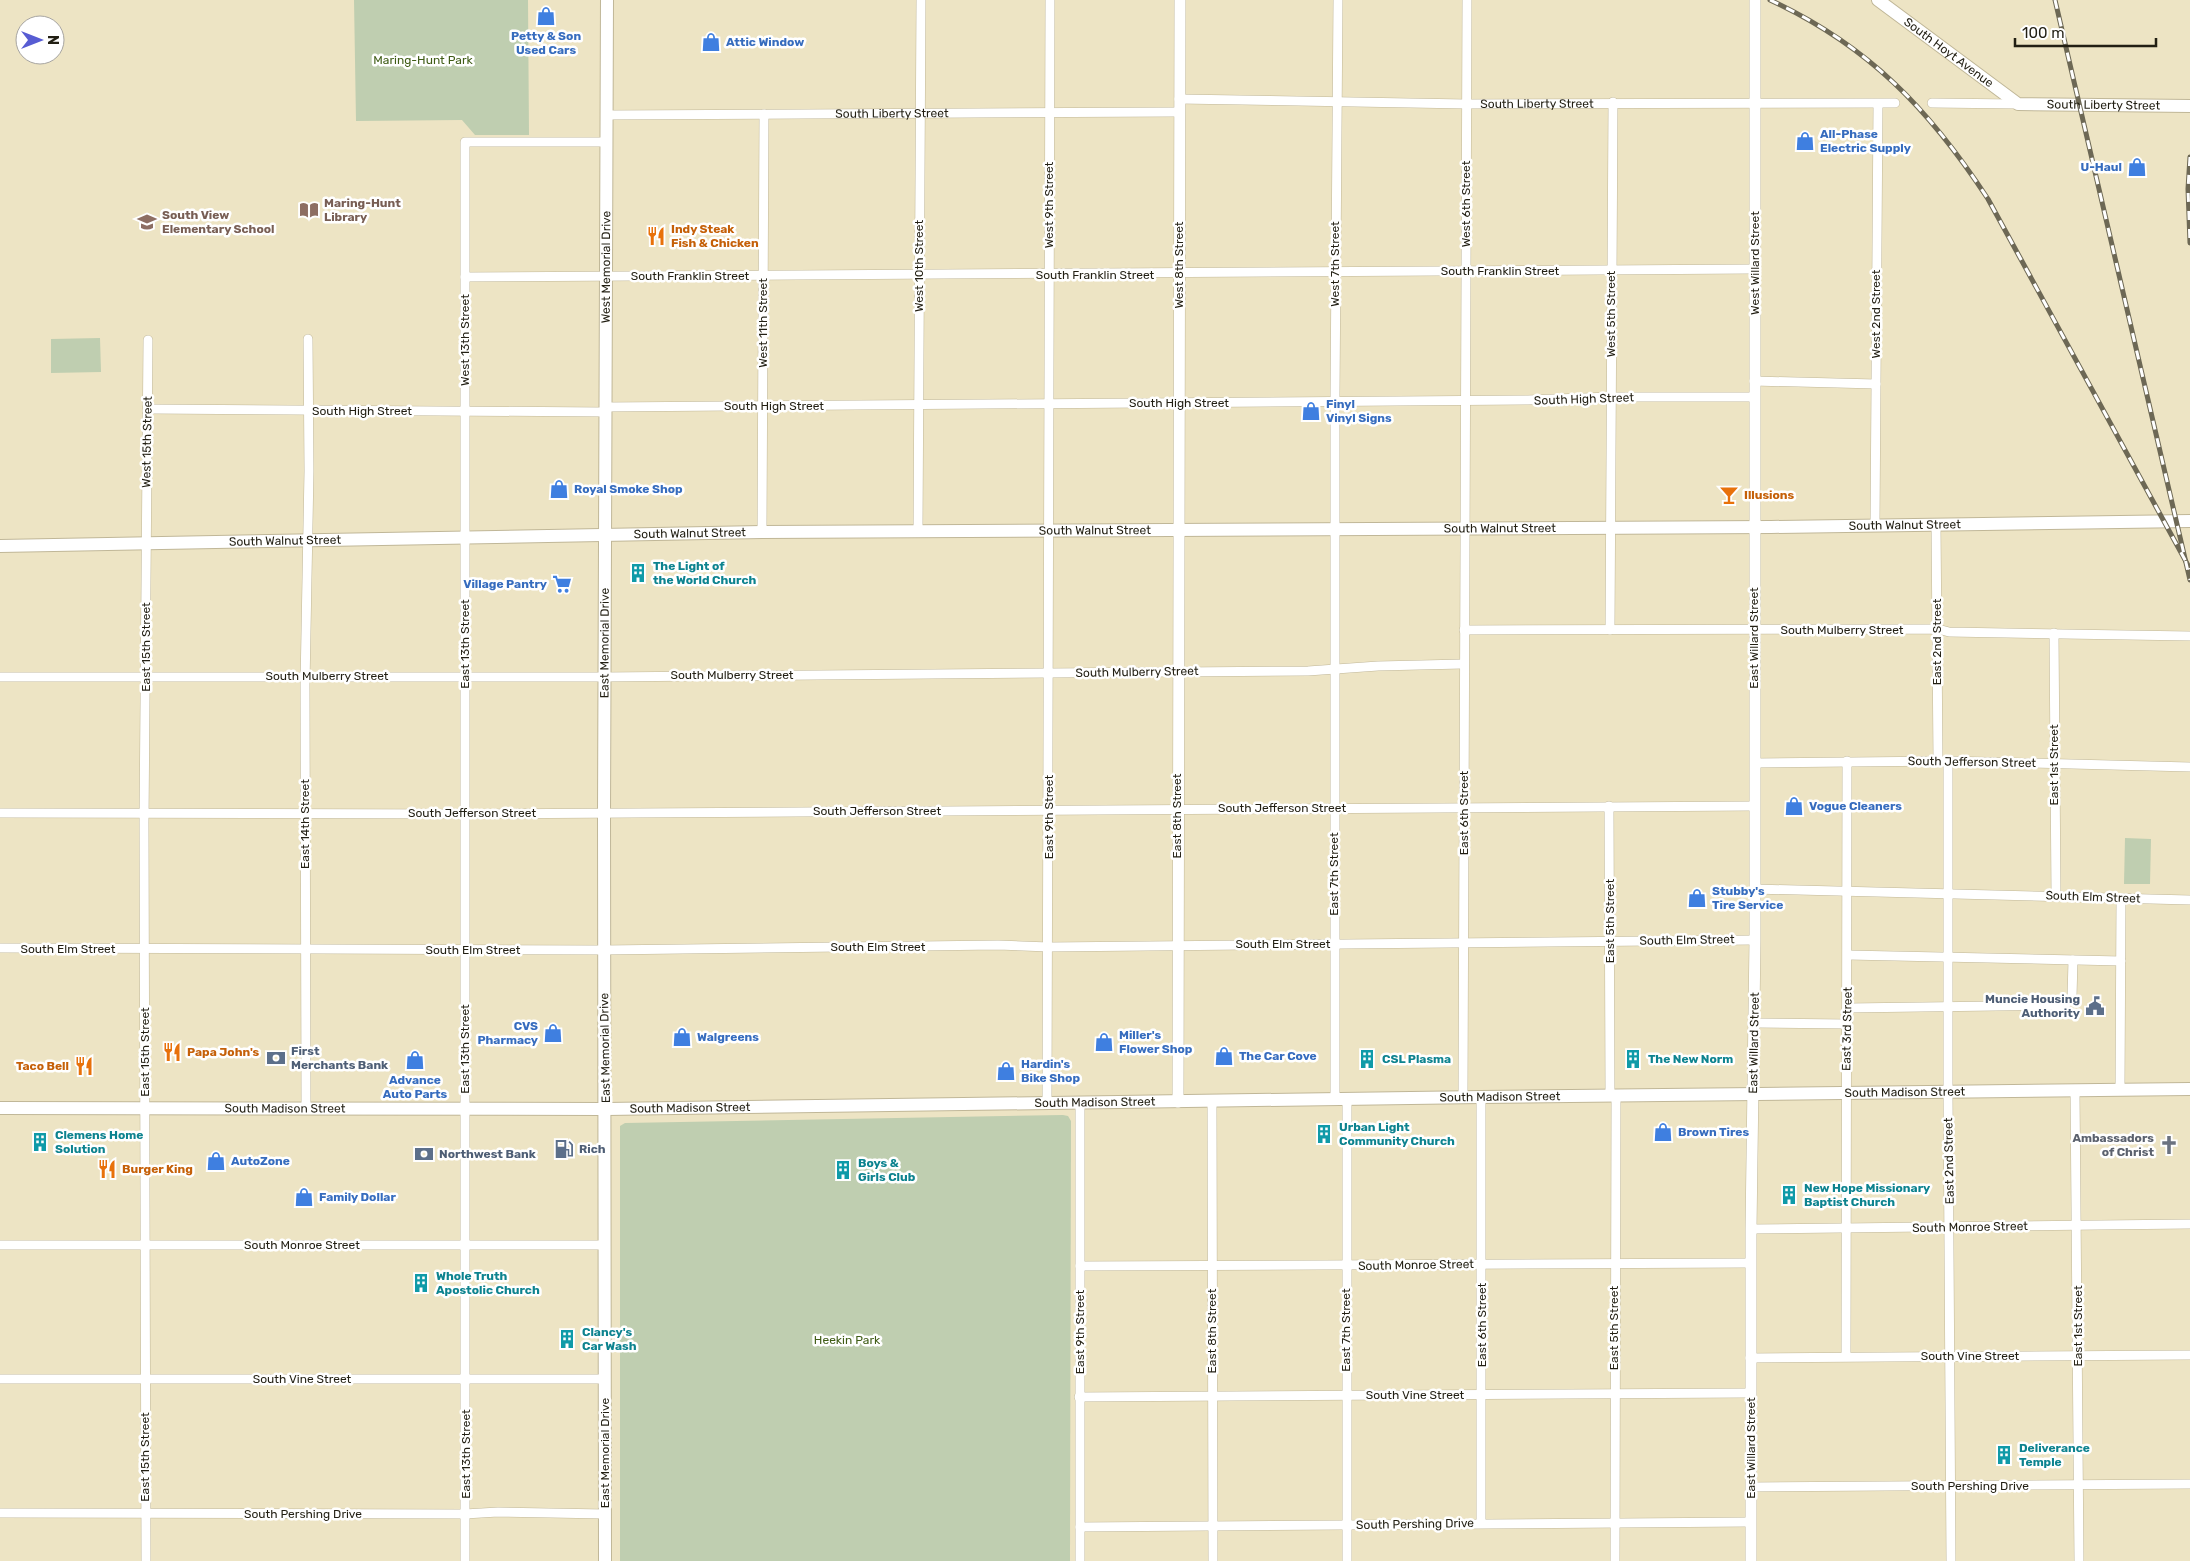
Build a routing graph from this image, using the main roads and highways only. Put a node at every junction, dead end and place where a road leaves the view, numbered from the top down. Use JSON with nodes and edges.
{"nodes":[{"id":1,"x":607,"y":0,"type":"edge"},
{"id":2,"x":1878,"y":0,"type":"edge"},
{"id":3,"x":2018,"y":104,"type":"joint"},
{"id":4,"x":2190,"y":106,"type":"edge"},
{"id":5,"x":2190,"y":521,"type":"edge"},
{"id":6,"x":605,"y":535,"type":"junction"},
{"id":7,"x":0,"y":546,"type":"edge"},
{"id":8,"x":2190,"y":1089,"type":"edge"},
{"id":9,"x":0,"y":1108,"type":"edge"},
{"id":10,"x":606,"y":1109,"type":"junction"},
{"id":11,"x":605,"y":1561,"type":"edge"}],
"edges":[{"from":1,"to":6,"type":"main road","name":"West Memorial Drive"},
{"from":2,"to":3,"type":"main road","name":"South Hoyt Avenue"},
{"from":3,"to":4,"type":"main road","name":"South Liberty Street"},
{"from":5,"to":6,"type":"main road","name":"South Walnut Street"},
{"from":6,"to":7,"type":"main road","name":"South Walnut Street"},
{"from":6,"to":10,"type":"main road","name":"East Memorial Drive"},
{"from":8,"to":10,"type":"main road","name":"South Madison Street"},
{"from":9,"to":10,"type":"main road","name":"South Madison Street"},
{"from":10,"to":11,"type":"main road","name":"East Memorial Drive"}]}
